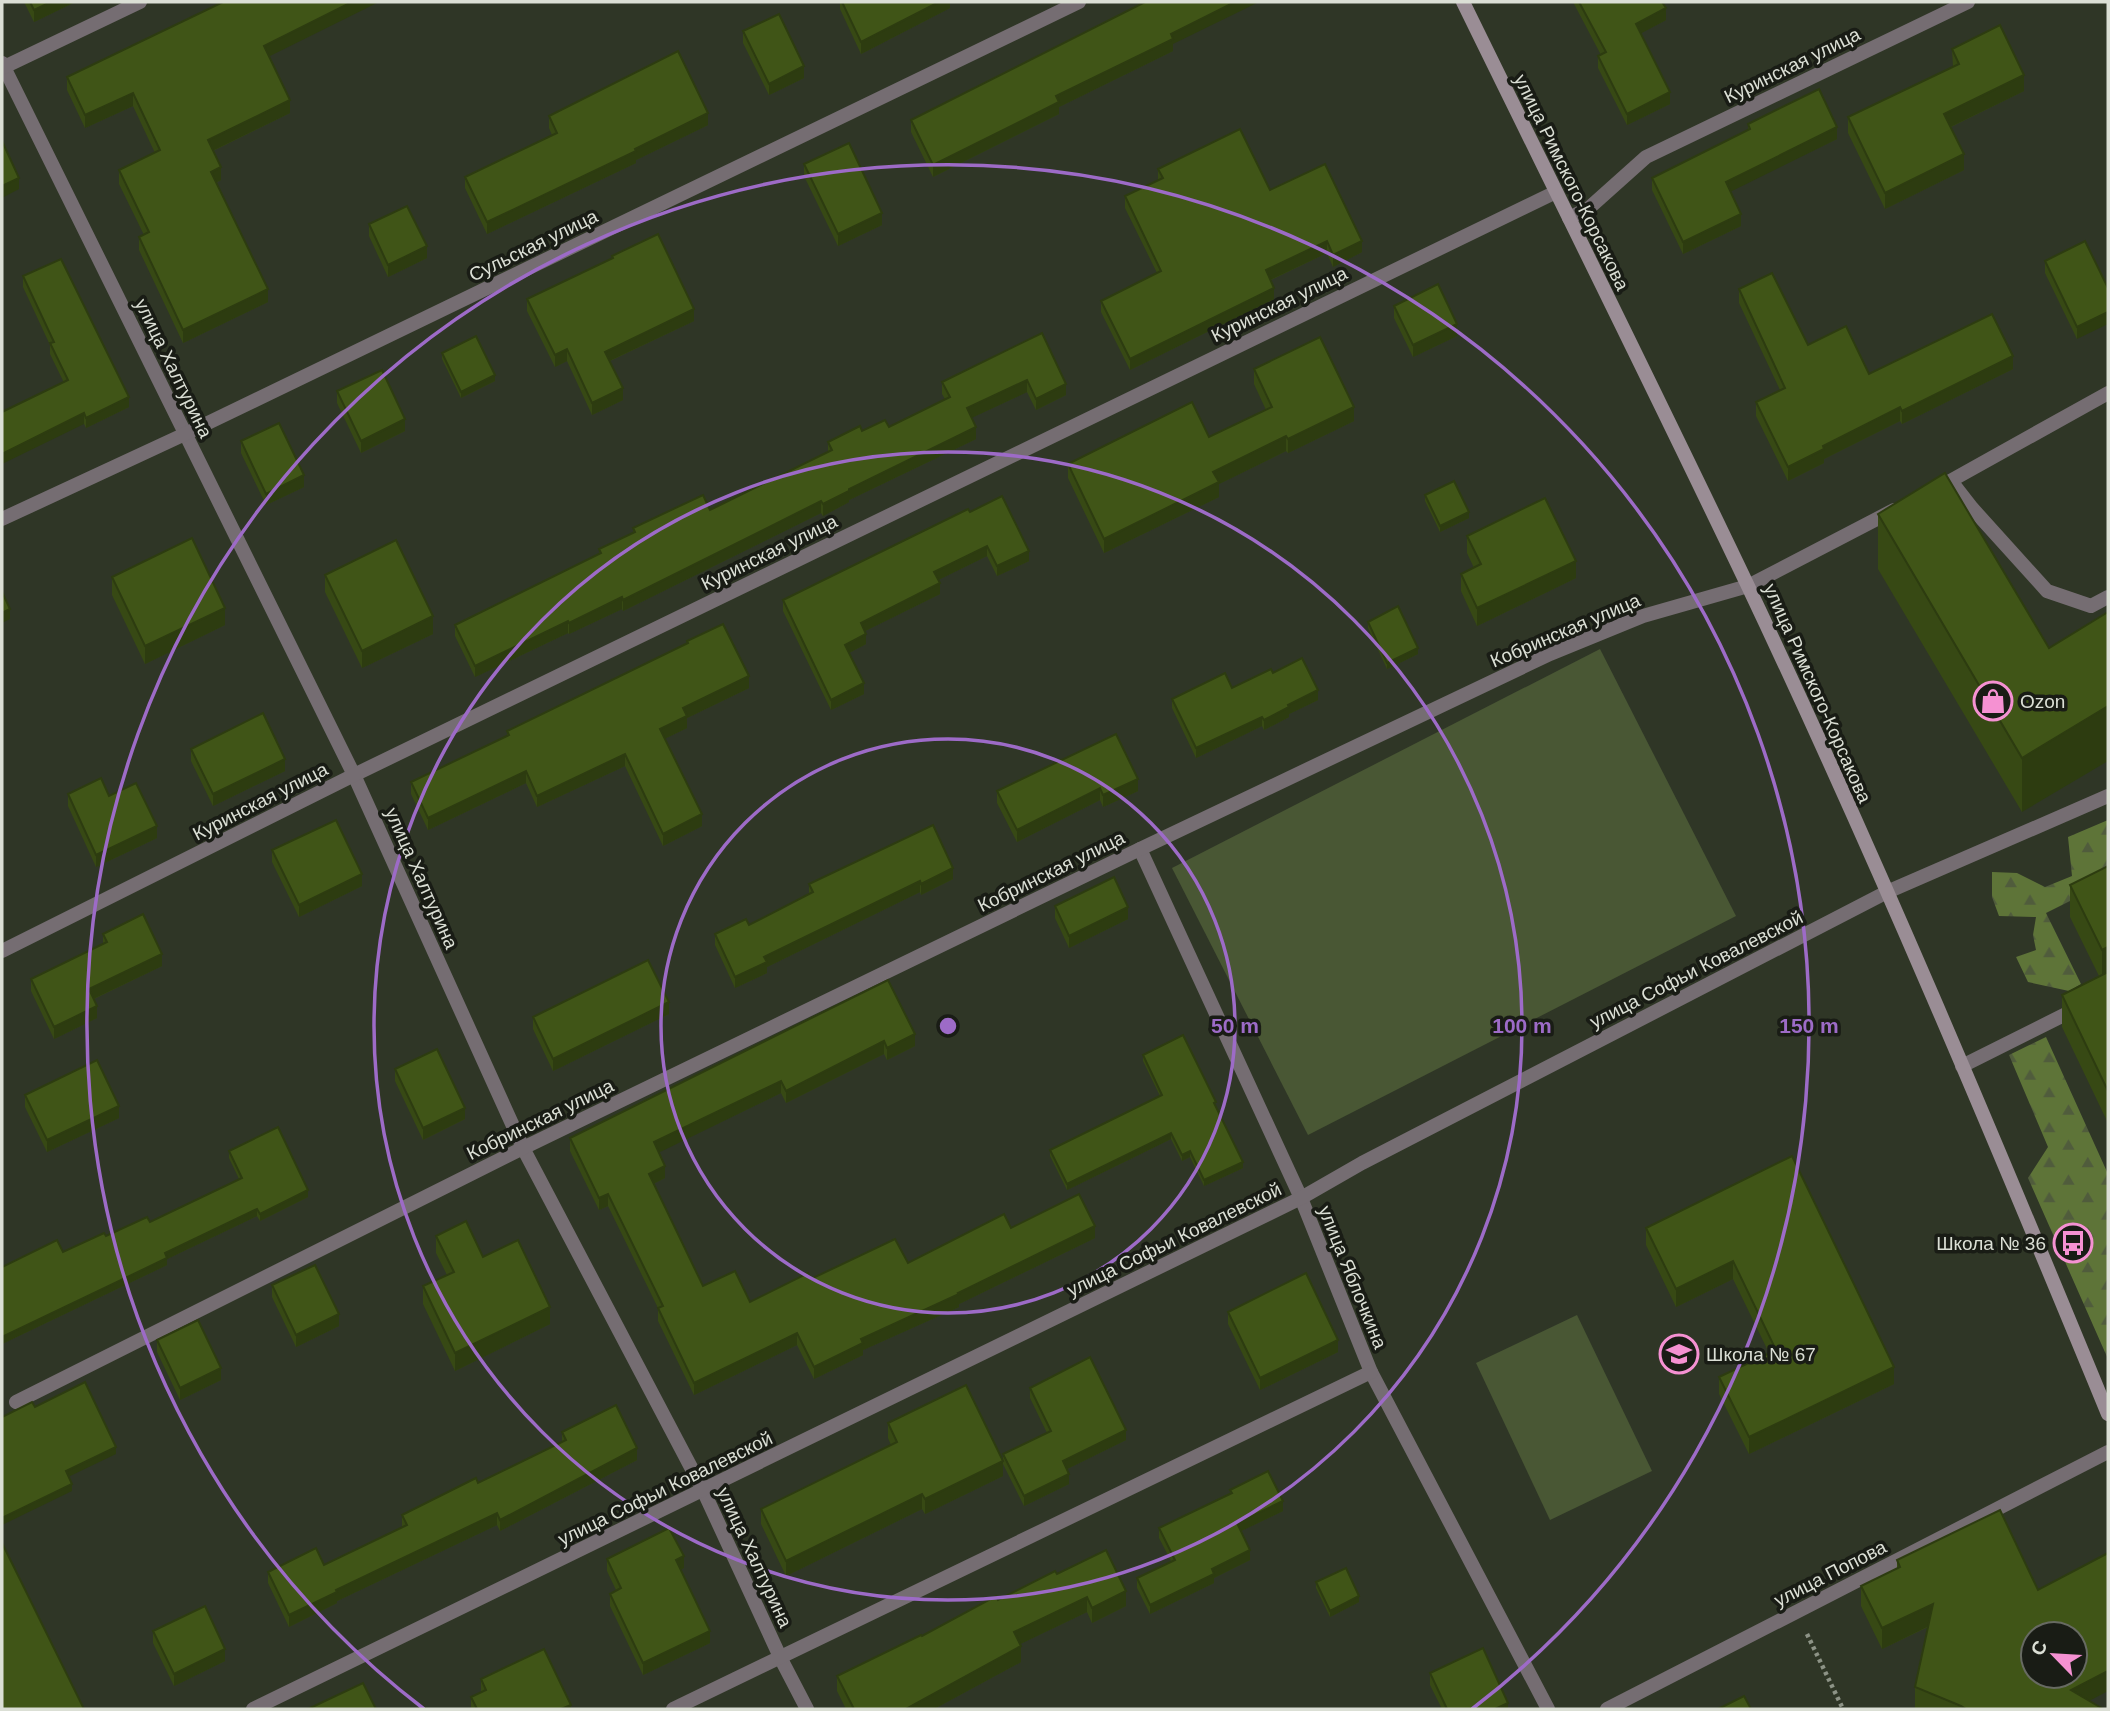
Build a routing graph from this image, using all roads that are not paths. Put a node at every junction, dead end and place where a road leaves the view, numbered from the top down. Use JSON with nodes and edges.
{"nodes":[{"id":1,"x":140,"y":2,"type":"edge"},
{"id":2,"x":1079,"y":2,"type":"edge"},
{"id":3,"x":1463,"y":2,"type":"edge"},
{"id":4,"x":1968,"y":2,"type":"edge"},
{"id":5,"x":2,"y":66,"type":"edge"},
{"id":6,"x":1556,"y":192,"type":"junction"},
{"id":7,"x":1569,"y":218,"type":"junction"},
{"id":8,"x":2108,"y":393,"type":"edge"},
{"id":9,"x":185,"y":434,"type":"junction"},
{"id":10,"x":1951,"y":481,"type":"junction"},
{"id":11,"x":2,"y":519,"type":"edge"},
{"id":12,"x":1748,"y":586,"type":"junction"},
{"id":13,"x":2108,"y":597,"type":"edge"},
{"id":14,"x":354,"y":775,"type":"junction"},
{"id":15,"x":2108,"y":796,"type":"edge"},
{"id":16,"x":1140,"y":849,"type":"junction"},
{"id":17,"x":1887,"y":892,"type":"junction"},
{"id":18,"x":2,"y":951,"type":"edge"},
{"id":19,"x":2108,"y":993,"type":"edge"},
{"id":20,"x":1962,"y":1066,"type":"junction"},
{"id":21,"x":523,"y":1149,"type":"junction"},
{"id":22,"x":1301,"y":1198,"type":"junction"},
{"id":23,"x":1371,"y":1372,"type":"junction"},
{"id":24,"x":16,"y":1402,"type":"dead end"},
{"id":25,"x":2108,"y":1413,"type":"edge"},
{"id":26,"x":2108,"y":1452,"type":"edge"},
{"id":27,"x":704,"y":1492,"type":"junction"},
{"id":28,"x":780,"y":1659,"type":"junction"},
{"id":29,"x":253,"y":1709,"type":"edge"},
{"id":30,"x":673,"y":1709,"type":"edge"},
{"id":31,"x":807,"y":1709,"type":"edge"},
{"id":32,"x":1548,"y":1709,"type":"edge"},
{"id":33,"x":1606,"y":1709,"type":"edge"}],
"edges":[{"from":1,"to":5,"type":"street"},
{"from":2,"to":9,"type":"street","name":"Сульская улица"},
{"from":3,"to":6,"type":"main road","name":"улица Римского-Корсакова"},
{"from":4,"to":7,"type":"street","name":"Куринская улица"},
{"from":5,"to":9,"type":"street","name":"улица Халтурина"},
{"from":6,"to":7,"type":"main road","name":"улица Римского-Корсакова"},
{"from":6,"to":14,"type":"street","name":"Куринская улица"},
{"from":7,"to":12,"type":"main road","name":"улица Римского-Корсакова"},
{"from":8,"to":10,"type":"street","name":"Кобринская улица"},
{"from":9,"to":11,"type":"street","name":"Сульская улица"},
{"from":9,"to":14,"type":"street","name":"улица Халтурина"},
{"from":10,"to":12,"type":"street","name":"Кобринская улица"},
{"from":10,"to":13,"type":"street"},
{"from":12,"to":16,"type":"street","name":"Кобринская улица"},
{"from":12,"to":17,"type":"main road","name":"улица Римского-Корсакова"},
{"from":14,"to":18,"type":"street","name":"Куринская улица"},
{"from":14,"to":21,"type":"street","name":"улица Халтурина"},
{"from":15,"to":17,"type":"street","name":"улица Софьи Ковалевской"},
{"from":16,"to":21,"type":"street","name":"Кобринская улица"},
{"from":16,"to":22,"type":"street","name":"улица Яблочкина"},
{"from":17,"to":20,"type":"main road","name":"улица Римского-Корсакова"},
{"from":17,"to":22,"type":"street","name":"улица Софьи Ковалевской"},
{"from":19,"to":20,"type":"street"},
{"from":20,"to":25,"type":"main road","name":"улица Римского-Корсакова"},
{"from":21,"to":24,"type":"street","name":"Кобринская улица"},
{"from":21,"to":27,"type":"street","name":"улица Халтурина"},
{"from":22,"to":23,"type":"street","name":"улица Яблочкина"},
{"from":22,"to":27,"type":"street","name":"улица Софьи Ковалевской"},
{"from":23,"to":28,"type":"street"},
{"from":23,"to":32,"type":"street","name":"улица Яблочкина"},
{"from":26,"to":33,"type":"street","name":"улица Попова"},
{"from":27,"to":28,"type":"street","name":"улица Халтурина"},
{"from":27,"to":29,"type":"street","name":"улица Софьи Ковалевской"},
{"from":28,"to":30,"type":"street"},
{"from":28,"to":31,"type":"street","name":"улица Халтурина"}]}
